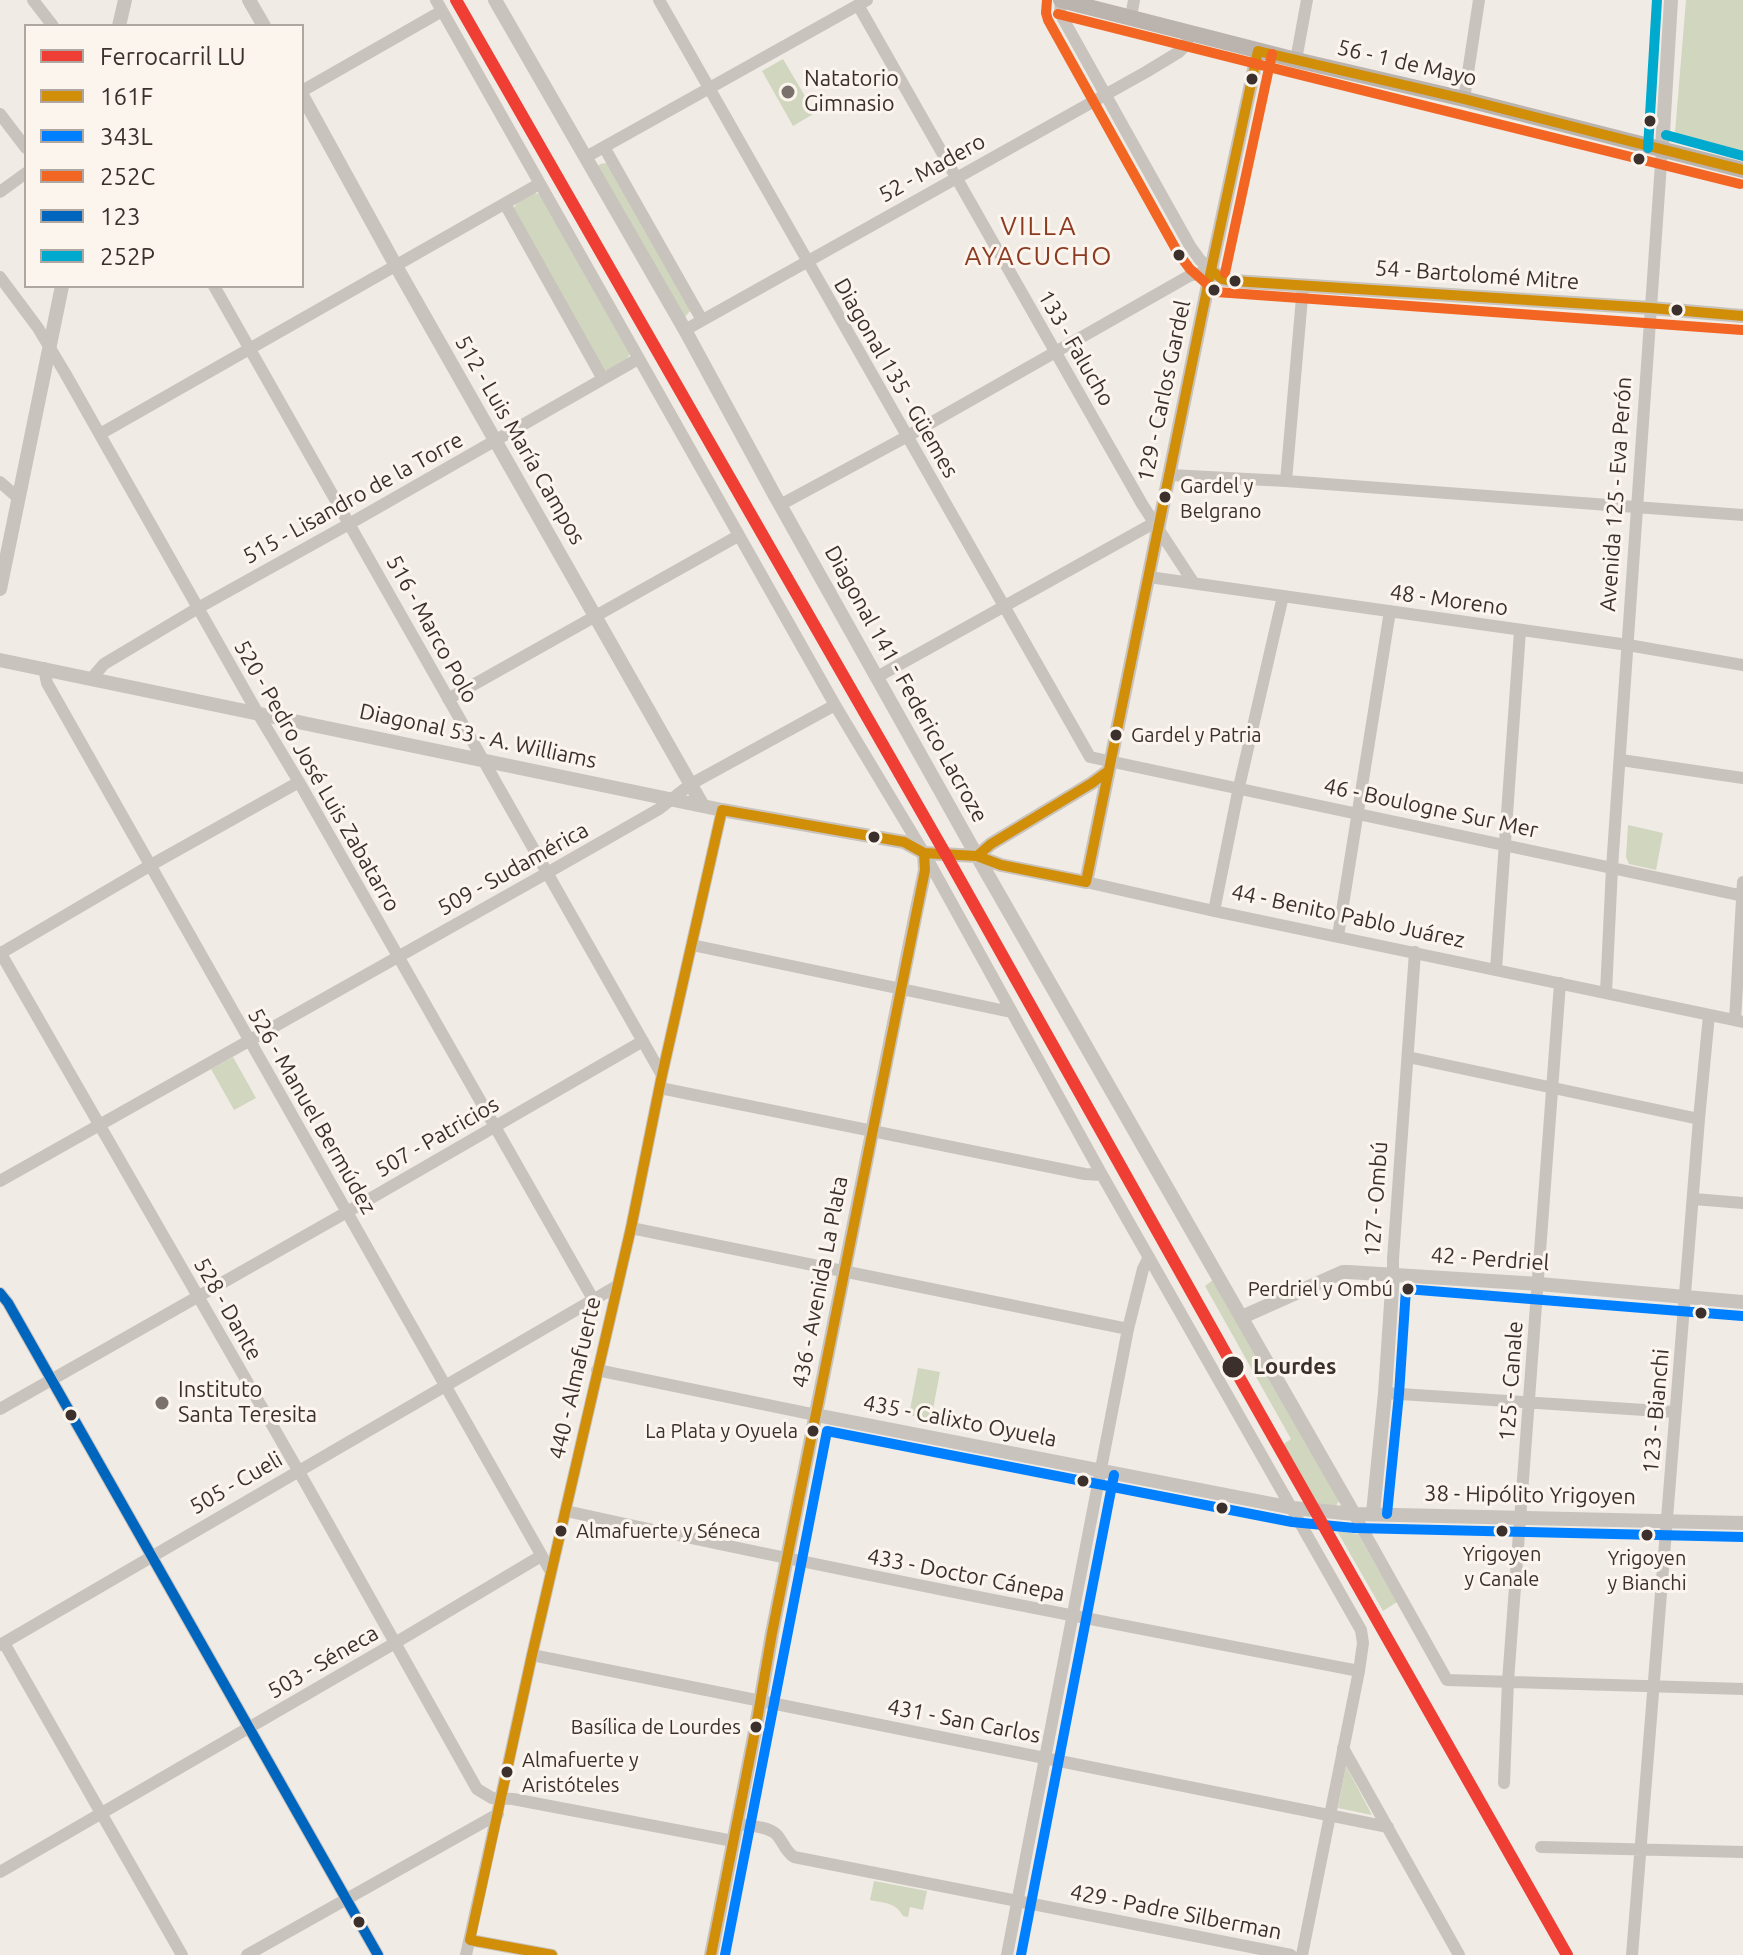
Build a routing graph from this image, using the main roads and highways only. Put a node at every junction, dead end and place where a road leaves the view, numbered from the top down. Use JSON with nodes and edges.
{"nodes":[{"id":1,"x":1061,"y":0,"type":"edge"},
{"id":2,"x":1743,"y":170,"type":"edge"}],
"edges":[{"from":1,"to":2,"type":"main road","name":"56 - 1 de Mayo"}]}
